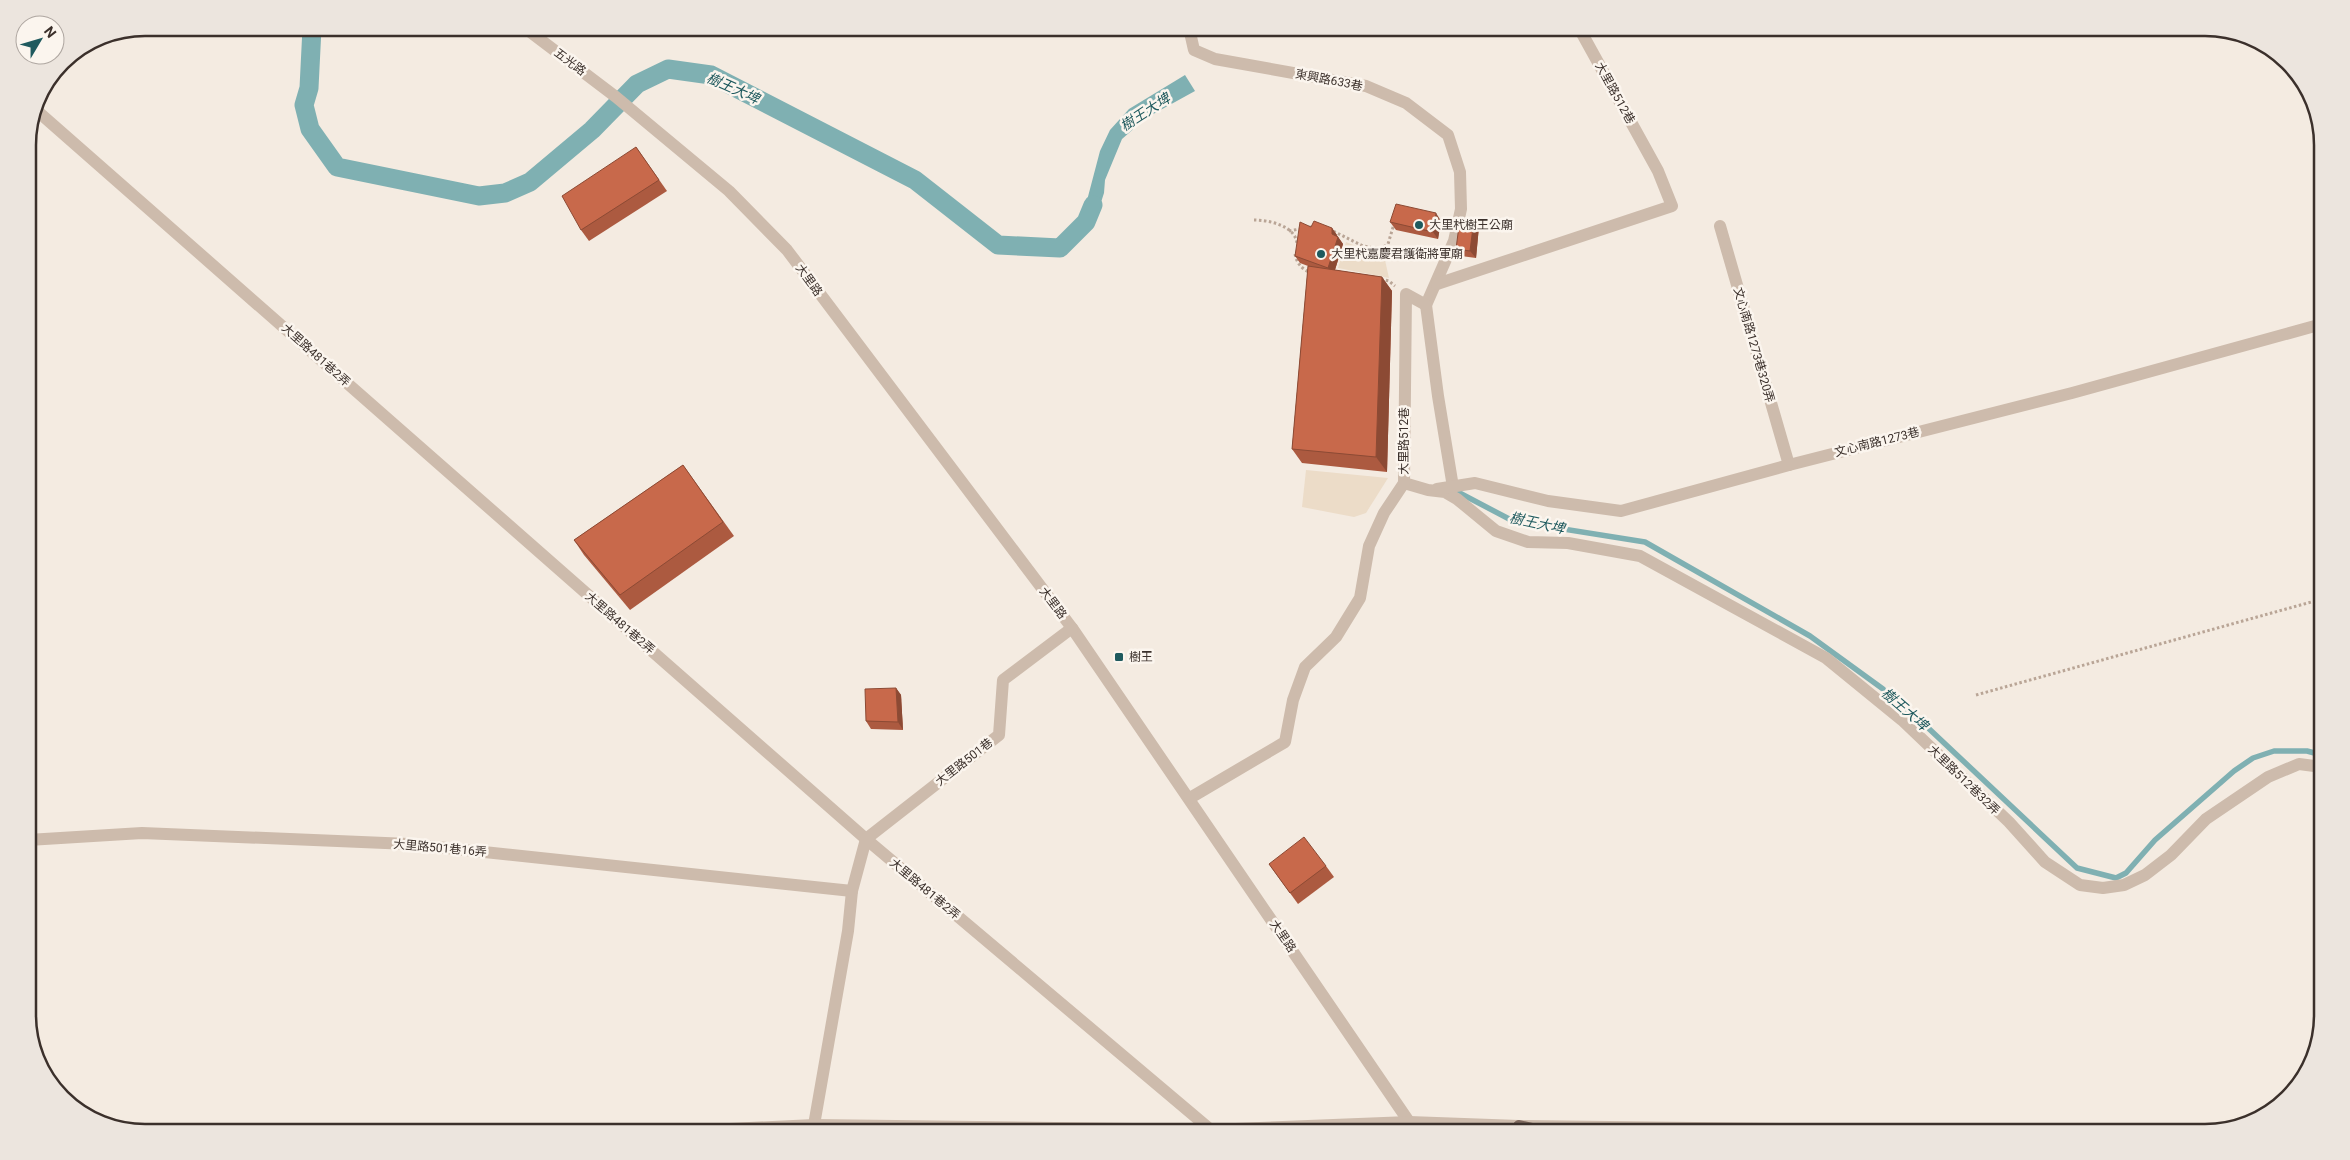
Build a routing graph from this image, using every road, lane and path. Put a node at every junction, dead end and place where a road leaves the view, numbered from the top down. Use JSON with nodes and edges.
{"nodes":[{"id":1,"x":535,"y":36,"type":"edge"},
{"id":2,"x":1191,"y":36,"type":"edge"},
{"id":3,"x":1582,"y":36,"type":"edge"},
{"id":4,"x":41,"y":114,"type":"edge"},
{"id":5,"x":638,"y":116,"type":"joint"},
{"id":6,"x":1254,"y":220,"type":"dead end"},
{"id":7,"x":1395,"y":221,"type":"edge"},
{"id":8,"x":1319,"y":226,"type":"edge"},
{"id":9,"x":1720,"y":226,"type":"dead end"},
{"id":10,"x":1326,"y":228,"type":"edge"},
{"id":11,"x":1289,"y":231,"type":"junction"},
{"id":12,"x":1317,"y":275,"type":"edge"},
{"id":13,"x":1372,"y":277,"type":"edge"},
{"id":14,"x":1437,"y":284,"type":"junction"},
{"id":15,"x":1406,"y":294,"type":"junction"},
{"id":16,"x":1426,"y":305,"type":"junction"},
{"id":17,"x":2314,"y":326,"type":"edge"},
{"id":18,"x":1788,"y":465,"type":"junction"},
{"id":19,"x":1404,"y":483,"type":"junction"},
{"id":20,"x":1453,"y":487,"type":"junction"},
{"id":21,"x":1429,"y":490,"type":"junction"},
{"id":22,"x":2314,"y":600,"type":"edge"},
{"id":23,"x":1072,"y":628,"type":"junction"},
{"id":24,"x":1976,"y":695,"type":"dead end"},
{"id":25,"x":2314,"y":766,"type":"edge"},
{"id":26,"x":1190,"y":798,"type":"junction"},
{"id":27,"x":866,"y":839,"type":"junction"},
{"id":28,"x":36,"y":840,"type":"edge"},
{"id":29,"x":852,"y":891,"type":"junction"},
{"id":30,"x":1409,"y":1122,"type":"junction"},
{"id":31,"x":814,"y":1124,"type":"edge"},
{"id":32,"x":1204,"y":1124,"type":"edge"},
{"id":33,"x":1360,"y":1124,"type":"edge"},
{"id":34,"x":1464,"y":1124,"type":"edge"}],
"edges":[{"from":1,"to":5,"type":"street","name":"五光路"},
{"from":2,"to":14,"type":"street","name":"東興路633巷"},
{"from":3,"to":14,"type":"street","name":"大里路512巷"},
{"from":4,"to":27,"type":"street","name":"大里路481巷2弄"},
{"from":5,"to":23,"type":"street","name":"大里路"},
{"from":6,"to":11,"type":"path"},
{"from":7,"to":10,"type":"path"},
{"from":8,"to":11,"type":"path"},
{"from":9,"to":18,"type":"street","name":"文心南路1273巷320弄"},
{"from":11,"to":12,"type":"path"},
{"from":13,"to":15,"type":"path"},
{"from":14,"to":16,"type":"street","name":"東興路633巷"},
{"from":15,"to":16,"type":"street"},
{"from":15,"to":19,"type":"street","name":"大里路512巷"},
{"from":16,"to":20,"type":"street"},
{"from":17,"to":18,"type":"street","name":"文心南路1273巷"},
{"from":18,"to":20,"type":"street","name":"文心南路1273巷"},
{"from":19,"to":21,"type":"street","name":"大里路512巷32弄"},
{"from":19,"to":26,"type":"street","name":"大里路512巷"},
{"from":20,"to":21,"type":"street","name":"文心南路1273巷"},
{"from":21,"to":25,"type":"street","name":"大里路512巷32弄"},
{"from":22,"to":24,"type":"path"},
{"from":23,"to":26,"type":"street","name":"大里路"},
{"from":23,"to":27,"type":"street","name":"大里路501巷"},
{"from":26,"to":30,"type":"street","name":"大里路"},
{"from":27,"to":29,"type":"street"},
{"from":27,"to":32,"type":"street","name":"大里路481巷2弄"},
{"from":28,"to":29,"type":"street","name":"大里路501巷16弄"},
{"from":29,"to":31,"type":"street"},
{"from":30,"to":33,"type":"street"},
{"from":30,"to":34,"type":"street"}]}
